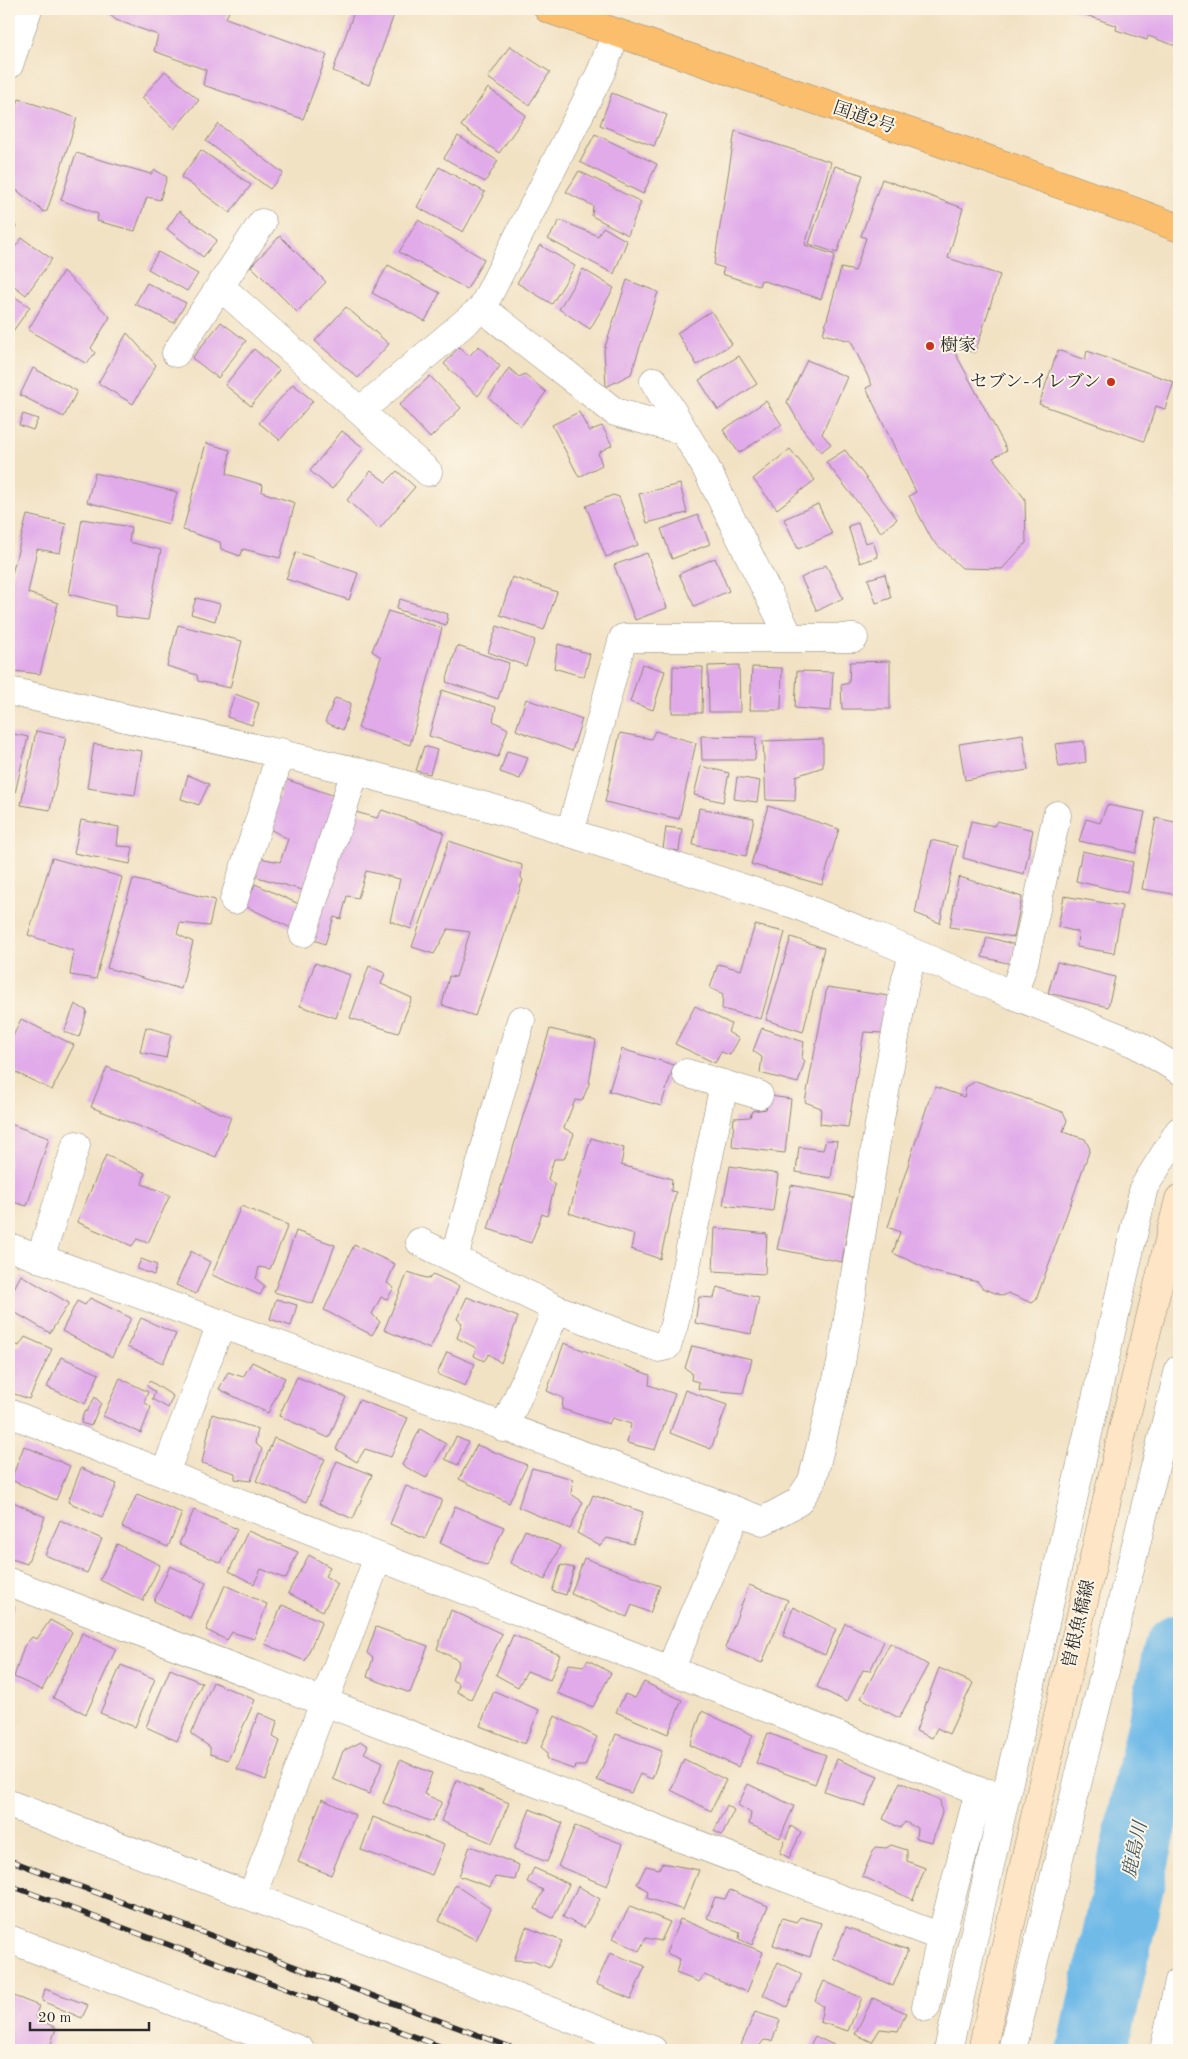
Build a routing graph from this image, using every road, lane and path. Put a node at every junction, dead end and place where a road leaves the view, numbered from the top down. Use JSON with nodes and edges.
{"nodes":[{"id":1,"x":28,"y":9,"type":"edge"},
{"id":2,"x":548,"y":9,"type":"edge"},
{"id":3,"x":616,"y":32,"type":"junction"},
{"id":4,"x":9,"y":65,"type":"edge"},
{"id":5,"x":262,"y":223,"type":"dead end"},
{"id":6,"x":1179,"y":228,"type":"edge"},
{"id":7,"x":221,"y":287,"type":"junction"},
{"id":8,"x":482,"y":308,"type":"junction"},
{"id":9,"x":176,"y":353,"type":"dead end"},
{"id":10,"x":654,"y":381,"type":"dead end"},
{"id":11,"x":360,"y":412,"type":"junction"},
{"id":12,"x":684,"y":431,"type":"junction"},
{"id":13,"x":428,"y":472,"type":"dead end"},
{"id":14,"x":790,"y":638,"type":"junction"},
{"id":15,"x":854,"y":638,"type":"dead end"},
{"id":16,"x":9,"y":690,"type":"edge"},
{"id":17,"x":281,"y":752,"type":"junction"},
{"id":18,"x":355,"y":771,"type":"junction"},
{"id":19,"x":1057,"y":815,"type":"dead end"},
{"id":20,"x":570,"y":833,"type":"junction"},
{"id":21,"x":234,"y":900,"type":"dead end"},
{"id":22,"x":303,"y":933,"type":"dead end"},
{"id":23,"x":914,"y":953,"type":"junction"},
{"id":24,"x":1013,"y":995,"type":"junction"},
{"id":25,"x":521,"y":1020,"type":"dead end"},
{"id":26,"x":1179,"y":1070,"type":"edge"},
{"id":27,"x":686,"y":1073,"type":"dead end"},
{"id":28,"x":724,"y":1084,"type":"junction"},
{"id":29,"x":759,"y":1095,"type":"dead end"},
{"id":30,"x":1179,"y":1131,"type":"edge"},
{"id":31,"x":76,"y":1145,"type":"dead end"},
{"id":32,"x":1179,"y":1199,"type":"edge"},
{"id":33,"x":420,"y":1242,"type":"dead end"},
{"id":34,"x":9,"y":1247,"type":"edge"},
{"id":35,"x":454,"y":1258,"type":"junction"},
{"id":36,"x":40,"y":1259,"type":"junction"},
{"id":37,"x":557,"y":1309,"type":"junction"},
{"id":38,"x":221,"y":1324,"type":"junction"},
{"id":39,"x":1179,"y":1369,"type":"edge"},
{"id":40,"x":9,"y":1413,"type":"edge"},
{"id":41,"x":504,"y":1428,"type":"junction"},
{"id":42,"x":165,"y":1473,"type":"junction"},
{"id":43,"x":737,"y":1511,"type":"junction"},
{"id":44,"x":378,"y":1557,"type":"junction"},
{"id":45,"x":9,"y":1582,"type":"edge"},
{"id":46,"x":670,"y":1670,"type":"junction"},
{"id":47,"x":325,"y":1702,"type":"junction"},
{"id":48,"x":979,"y":1791,"type":"junction"},
{"id":49,"x":1005,"y":1796,"type":"junction"},
{"id":50,"x":9,"y":1804,"type":"edge"},
{"id":51,"x":252,"y":1896,"type":"junction"},
{"id":52,"x":941,"y":1937,"type":"junction"},
{"id":53,"x":9,"y":1940,"type":"edge"},
{"id":54,"x":1179,"y":1981,"type":"edge"},
{"id":55,"x":926,"y":2007,"type":"dead end"},
{"id":56,"x":300,"y":2050,"type":"edge"},
{"id":57,"x":653,"y":2050,"type":"edge"},
{"id":58,"x":948,"y":2050,"type":"edge"},
{"id":59,"x":982,"y":2050,"type":"edge"},
{"id":60,"x":1012,"y":2050,"type":"edge"},
{"id":61,"x":1164,"y":2050,"type":"edge"}],
"edges":[{"from":1,"to":4,"type":"street"},
{"from":2,"to":3,"type":"highway","name":"国道2号"},
{"from":3,"to":6,"type":"highway","name":"国道2号"},
{"from":3,"to":8,"type":"street"},
{"from":5,"to":7,"type":"street"},
{"from":7,"to":9,"type":"street"},
{"from":7,"to":11,"type":"street"},
{"from":8,"to":11,"type":"street"},
{"from":8,"to":12,"type":"street"},
{"from":10,"to":12,"type":"street"},
{"from":11,"to":13,"type":"street"},
{"from":12,"to":14,"type":"street"},
{"from":14,"to":15,"type":"street"},
{"from":14,"to":20,"type":"street"},
{"from":16,"to":17,"type":"street"},
{"from":17,"to":18,"type":"street"},
{"from":17,"to":21,"type":"street"},
{"from":18,"to":20,"type":"street"},
{"from":18,"to":22,"type":"street"},
{"from":19,"to":24,"type":"street"},
{"from":20,"to":23,"type":"street"},
{"from":23,"to":24,"type":"street"},
{"from":23,"to":43,"type":"street"},
{"from":24,"to":26,"type":"street"},
{"from":25,"to":35,"type":"street"},
{"from":27,"to":28,"type":"street"},
{"from":28,"to":29,"type":"street"},
{"from":28,"to":37,"type":"street"},
{"from":30,"to":49,"type":"street"},
{"from":31,"to":36,"type":"street"},
{"from":32,"to":59,"type":"main road","name":"曽根魚橋線"},
{"from":33,"to":35,"type":"street"},
{"from":34,"to":36,"type":"street"},
{"from":35,"to":37,"type":"street"},
{"from":36,"to":38,"type":"street"},
{"from":37,"to":41,"type":"street"},
{"from":38,"to":41,"type":"street"},
{"from":38,"to":42,"type":"street"},
{"from":39,"to":60,"type":"street"},
{"from":40,"to":42,"type":"street"},
{"from":41,"to":43,"type":"street"},
{"from":42,"to":44,"type":"street"},
{"from":43,"to":46,"type":"street"},
{"from":44,"to":46,"type":"street"},
{"from":44,"to":47,"type":"street"},
{"from":45,"to":47,"type":"street"},
{"from":46,"to":48,"type":"street"},
{"from":47,"to":51,"type":"street"},
{"from":47,"to":52,"type":"street"},
{"from":48,"to":49,"type":"street"},
{"from":48,"to":52,"type":"street"},
{"from":49,"to":58,"type":"street"},
{"from":50,"to":51,"type":"street"},
{"from":51,"to":57,"type":"street"},
{"from":52,"to":55,"type":"street"},
{"from":53,"to":56,"type":"street"},
{"from":54,"to":61,"type":"street"}]}
